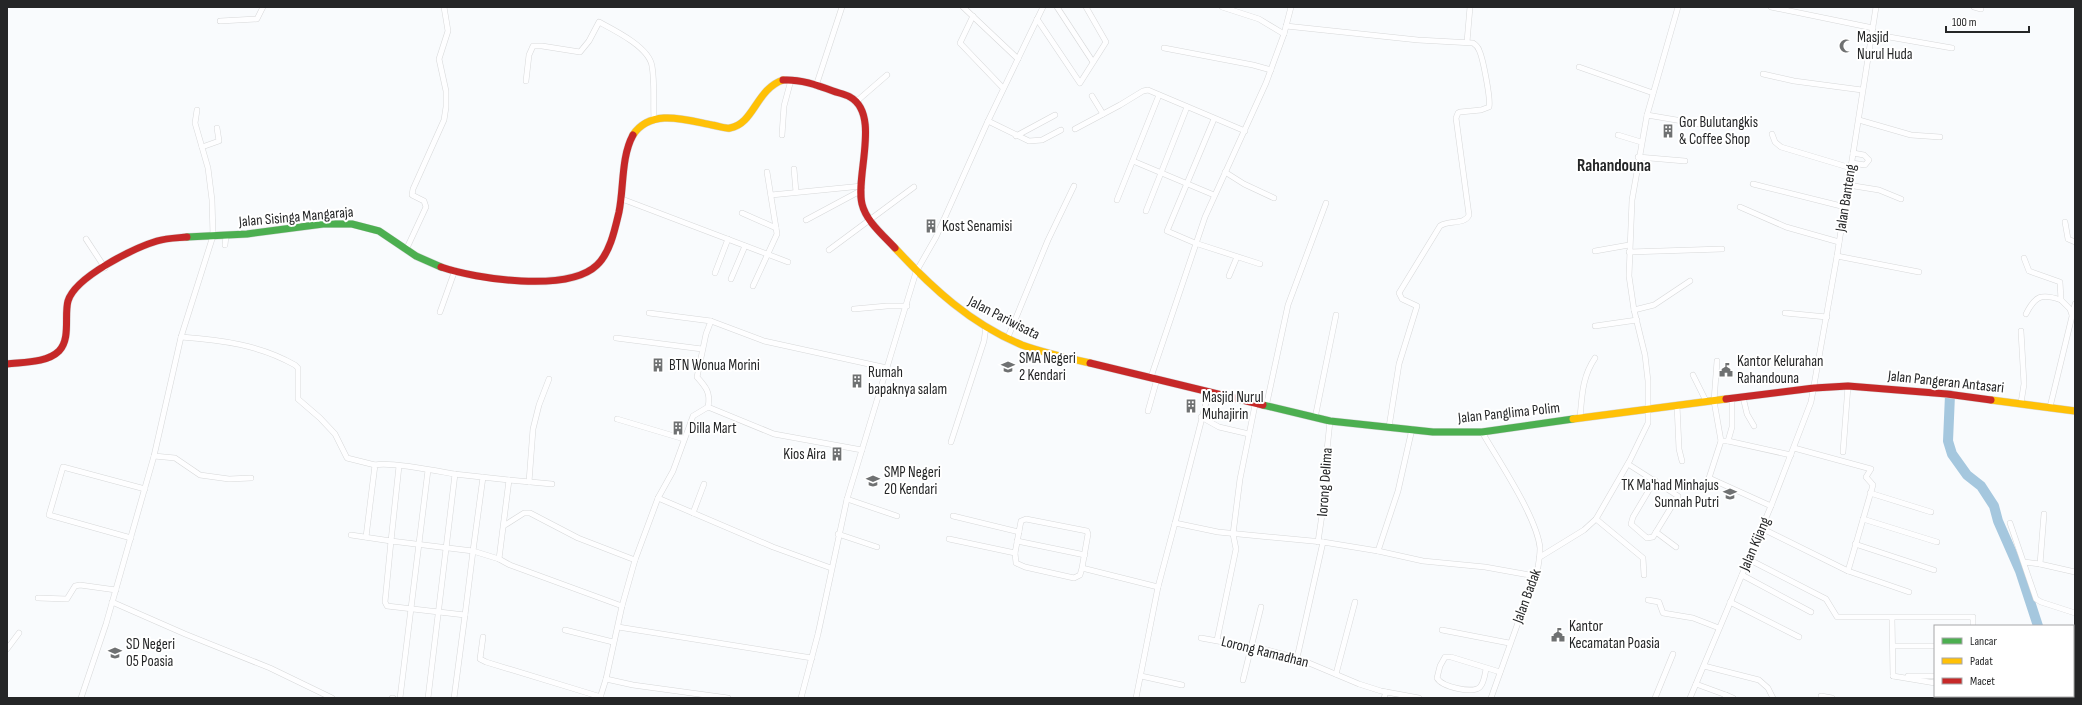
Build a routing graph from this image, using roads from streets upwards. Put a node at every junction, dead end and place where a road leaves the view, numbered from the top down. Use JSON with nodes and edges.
{"nodes":[{"id":1,"x":263,"y":7,"type":"edge"},
{"id":2,"x":444,"y":7,"type":"edge"},
{"id":3,"x":842,"y":7,"type":"edge"},
{"id":4,"x":963,"y":7,"type":"edge"},
{"id":5,"x":1043,"y":7,"type":"edge"},
{"id":6,"x":1056,"y":7,"type":"edge"},
{"id":7,"x":1086,"y":7,"type":"edge"},
{"id":8,"x":1222,"y":7,"type":"edge"},
{"id":9,"x":1291,"y":7,"type":"edge"},
{"id":10,"x":1470,"y":7,"type":"edge"},
{"id":11,"x":1678,"y":7,"type":"edge"},
{"id":12,"x":1771,"y":7,"type":"edge"},
{"id":13,"x":1876,"y":7,"type":"edge"},
{"id":14,"x":1974,"y":7,"type":"edge"},
{"id":15,"x":1981,"y":9,"type":"dead end"},
{"id":16,"x":973,"y":16,"type":"junction"},
{"id":17,"x":1037,"y":19,"type":"junction"},
{"id":18,"x":220,"y":21,"type":"dead end"},
{"id":19,"x":1286,"y":26,"type":"junction"},
{"id":20,"x":1873,"y":28,"type":"junction"},
{"id":21,"x":1284,"y":34,"type":"junction"},
{"id":22,"x":1872,"y":34,"type":"junction"},
{"id":23,"x":1467,"y":42,"type":"junction"},
{"id":24,"x":1164,"y":48,"type":"dead end"},
{"id":25,"x":1952,"y":48,"type":"dead end"},
{"id":26,"x":1018,"y":59,"type":"junction"},
{"id":27,"x":1093,"y":62,"type":"junction"},
{"id":28,"x":1579,"y":67,"type":"dead end"},
{"id":29,"x":1271,"y":70,"type":"junction"},
{"id":30,"x":1763,"y":74,"type":"dead end"},
{"id":31,"x":887,"y":75,"type":"dead end"},
{"id":32,"x":526,"y":80,"type":"dead end"},
{"id":33,"x":791,"y":80,"type":"junction"},
{"id":34,"x":816,"y":86,"type":"junction"},
{"id":35,"x":1003,"y":88,"type":"junction"},
{"id":36,"x":1862,"y":90,"type":"junction"},
{"id":37,"x":1653,"y":93,"type":"junction"},
{"id":38,"x":1159,"y":95,"type":"junction"},
{"id":39,"x":1092,"y":96,"type":"dead end"},
{"id":40,"x":857,"y":101,"type":"junction"},
{"id":41,"x":1187,"y":107,"type":"junction"},
{"id":42,"x":197,"y":110,"type":"dead end"},
{"id":43,"x":1103,"y":114,"type":"junction"},
{"id":44,"x":1055,"y":115,"type":"dead end"},
{"id":45,"x":1647,"y":115,"type":"junction"},
{"id":46,"x":654,"y":119,"type":"junction"},
{"id":47,"x":1214,"y":119,"type":"junction"},
{"id":48,"x":1858,"y":120,"type":"junction"},
{"id":49,"x":988,"y":121,"type":"junction"},
{"id":50,"x":1700,"y":124,"type":"dead end"},
{"id":51,"x":217,"y":128,"type":"dead end"},
{"id":52,"x":1075,"y":129,"type":"dead end"},
{"id":53,"x":1061,"y":130,"type":"dead end"},
{"id":54,"x":1245,"y":131,"type":"junction"},
{"id":55,"x":1772,"y":134,"type":"dead end"},
{"id":56,"x":782,"y":135,"type":"dead end"},
{"id":57,"x":1618,"y":135,"type":"dead end"},
{"id":58,"x":1016,"y":136,"type":"junction"},
{"id":59,"x":1940,"y":137,"type":"dead end"},
{"id":60,"x":1641,"y":142,"type":"junction"},
{"id":61,"x":202,"y":148,"type":"junction"},
{"id":62,"x":1853,"y":153,"type":"junction"},
{"id":63,"x":1638,"y":157,"type":"junction"},
{"id":64,"x":1133,"y":161,"type":"junction"},
{"id":65,"x":1685,"y":161,"type":"dead end"},
{"id":66,"x":1851,"y":166,"type":"junction"},
{"id":67,"x":794,"y":169,"type":"dead end"},
{"id":68,"x":767,"y":172,"type":"dead end"},
{"id":69,"x":1225,"y":172,"type":"junction"},
{"id":70,"x":1161,"y":173,"type":"junction"},
{"id":71,"x":1187,"y":183,"type":"junction"},
{"id":72,"x":1753,"y":184,"type":"dead end"},
{"id":73,"x":1848,"y":185,"type":"junction"},
{"id":74,"x":1074,"y":186,"type":"dead end"},
{"id":75,"x":914,"y":187,"type":"dead end"},
{"id":76,"x":862,"y":188,"type":"junction"},
{"id":77,"x":796,"y":192,"type":"junction"},
{"id":78,"x":771,"y":195,"type":"junction"},
{"id":79,"x":1214,"y":195,"type":"junction"},
{"id":80,"x":1274,"y":198,"type":"dead end"},
{"id":81,"x":622,"y":199,"type":"junction"},
{"id":82,"x":1901,"y":199,"type":"dead end"},
{"id":83,"x":1117,"y":200,"type":"dead end"},
{"id":84,"x":1326,"y":203,"type":"dead end"},
{"id":85,"x":1845,"y":206,"type":"junction"},
{"id":86,"x":1740,"y":207,"type":"dead end"},
{"id":87,"x":1146,"y":211,"type":"dead end"},
{"id":88,"x":742,"y":213,"type":"dead end"},
{"id":89,"x":870,"y":218,"type":"junction"},
{"id":90,"x":806,"y":220,"type":"dead end"},
{"id":91,"x":2065,"y":222,"type":"dead end"},
{"id":92,"x":776,"y":228,"type":"junction"},
{"id":93,"x":213,"y":236,"type":"junction"},
{"id":94,"x":226,"y":236,"type":"junction"},
{"id":95,"x":86,"y":239,"type":"dead end"},
{"id":96,"x":728,"y":239,"type":"junction"},
{"id":97,"x":1839,"y":242,"type":"junction"},
{"id":98,"x":2075,"y":242,"type":"edge"},
{"id":99,"x":1195,"y":244,"type":"junction"},
{"id":100,"x":225,"y":245,"type":"dead end"},
{"id":101,"x":1629,"y":245,"type":"junction"},
{"id":102,"x":745,"y":246,"type":"junction"},
{"id":103,"x":1722,"y":249,"type":"dead end"},
{"id":104,"x":406,"y":250,"type":"junction"},
{"id":105,"x":828,"y":250,"type":"dead end"},
{"id":106,"x":1595,"y":251,"type":"dead end"},
{"id":107,"x":1629,"y":252,"type":"junction"},
{"id":108,"x":767,"y":254,"type":"junction"},
{"id":109,"x":1236,"y":256,"type":"junction"},
{"id":110,"x":1838,"y":256,"type":"junction"},
{"id":111,"x":2024,"y":258,"type":"dead end"},
{"id":112,"x":788,"y":262,"type":"dead end"},
{"id":113,"x":1260,"y":264,"type":"dead end"},
{"id":114,"x":105,"y":268,"type":"junction"},
{"id":115,"x":455,"y":270,"type":"junction"},
{"id":116,"x":916,"y":272,"type":"junction"},
{"id":117,"x":1919,"y":272,"type":"dead end"},
{"id":118,"x":715,"y":273,"type":"dead end"},
{"id":119,"x":1229,"y":276,"type":"dead end"},
{"id":120,"x":731,"y":279,"type":"dead end"},
{"id":121,"x":1690,"y":281,"type":"dead end"},
{"id":122,"x":753,"y":286,"type":"dead end"},
{"id":123,"x":2061,"y":300,"type":"junction"},
{"id":124,"x":2075,"y":304,"type":"edge"},
{"id":125,"x":906,"y":306,"type":"junction"},
{"id":126,"x":854,"y":309,"type":"dead end"},
{"id":127,"x":1634,"y":310,"type":"junction"},
{"id":128,"x":440,"y":312,"type":"dead end"},
{"id":129,"x":649,"y":313,"type":"dead end"},
{"id":130,"x":1785,"y":313,"type":"dead end"},
{"id":131,"x":2026,"y":314,"type":"dead end"},
{"id":132,"x":2072,"y":315,"type":"junction"},
{"id":133,"x":1336,"y":316,"type":"dead end"},
{"id":134,"x":1827,"y":317,"type":"junction"},
{"id":135,"x":1638,"y":320,"type":"junction"},
{"id":136,"x":711,"y":321,"type":"junction"},
{"id":137,"x":1595,"y":326,"type":"dead end"},
{"id":138,"x":986,"y":327,"type":"junction"},
{"id":139,"x":2021,"y":331,"type":"dead end"},
{"id":140,"x":181,"y":337,"type":"junction"},
{"id":141,"x":1008,"y":337,"type":"junction"},
{"id":142,"x":616,"y":338,"type":"dead end"},
{"id":143,"x":702,"y":349,"type":"junction"},
{"id":144,"x":1595,"y":358,"type":"dead end"},
{"id":145,"x":1717,"y":361,"type":"dead end"},
{"id":146,"x":7,"y":364,"type":"edge"},
{"id":147,"x":887,"y":368,"type":"junction"},
{"id":148,"x":1693,"y":375,"type":"dead end"},
{"id":149,"x":1154,"y":378,"type":"junction"},
{"id":150,"x":549,"y":380,"type":"dead end"},
{"id":151,"x":1848,"y":386,"type":"junction"},
{"id":152,"x":1814,"y":388,"type":"junction"},
{"id":153,"x":1209,"y":391,"type":"junction"},
{"id":154,"x":1743,"y":397,"type":"junction"},
{"id":155,"x":1732,"y":399,"type":"junction"},
{"id":156,"x":1706,"y":401,"type":"junction"},
{"id":157,"x":1714,"y":401,"type":"junction"},
{"id":158,"x":2021,"y":403,"type":"junction"},
{"id":159,"x":1255,"y":405,"type":"junction"},
{"id":160,"x":1677,"y":405,"type":"junction"},
{"id":161,"x":708,"y":407,"type":"junction"},
{"id":162,"x":1266,"y":407,"type":"junction"},
{"id":163,"x":2050,"y":407,"type":"junction"},
{"id":164,"x":1648,"y":409,"type":"junction"},
{"id":165,"x":1148,"y":411,"type":"dead end"},
{"id":166,"x":2075,"y":411,"type":"edge"},
{"id":167,"x":1201,"y":417,"type":"junction"},
{"id":168,"x":1315,"y":418,"type":"junction"},
{"id":169,"x":1580,"y":418,"type":"junction"},
{"id":170,"x":616,"y":419,"type":"dead end"},
{"id":171,"x":1330,"y":421,"type":"junction"},
{"id":172,"x":1754,"y":426,"type":"dead end"},
{"id":173,"x":1389,"y":427,"type":"junction"},
{"id":174,"x":1412,"y":429,"type":"junction"},
{"id":175,"x":1482,"y":432,"type":"junction"},
{"id":176,"x":1249,"y":434,"type":"junction"},
{"id":177,"x":684,"y":439,"type":"junction"},
{"id":178,"x":1721,"y":441,"type":"junction"},
{"id":179,"x":1728,"y":441,"type":"junction"},
{"id":180,"x":951,"y":442,"type":"dead end"},
{"id":181,"x":1794,"y":448,"type":"junction"},
{"id":182,"x":862,"y":450,"type":"junction"},
{"id":183,"x":1843,"y":452,"type":"dead end"},
{"id":184,"x":1791,"y":455,"type":"junction"},
{"id":185,"x":154,"y":456,"type":"junction"},
{"id":186,"x":1682,"y":461,"type":"dead end"},
{"id":187,"x":1628,"y":464,"type":"junction"},
{"id":188,"x":375,"y":465,"type":"junction"},
{"id":189,"x":399,"y":466,"type":"junction"},
{"id":190,"x":428,"y":470,"type":"junction"},
{"id":191,"x":455,"y":474,"type":"junction"},
{"id":192,"x":483,"y":477,"type":"junction"},
{"id":193,"x":251,"y":478,"type":"dead end"},
{"id":194,"x":509,"y":480,"type":"junction"},
{"id":195,"x":1655,"y":480,"type":"junction"},
{"id":196,"x":529,"y":482,"type":"junction"},
{"id":197,"x":552,"y":484,"type":"dead end"},
{"id":198,"x":704,"y":484,"type":"dead end"},
{"id":199,"x":145,"y":489,"type":"junction"},
{"id":200,"x":1870,"y":493,"type":"junction"},
{"id":201,"x":658,"y":498,"type":"junction"},
{"id":202,"x":847,"y":499,"type":"junction"},
{"id":203,"x":1771,"y":506,"type":"junction"},
{"id":204,"x":693,"y":512,"type":"junction"},
{"id":205,"x":1931,"y":512,"type":"dead end"},
{"id":206,"x":2044,"y":514,"type":"dead end"},
{"id":207,"x":897,"y":516,"type":"dead end"},
{"id":208,"x":953,"y":516,"type":"dead end"},
{"id":209,"x":1596,"y":519,"type":"junction"},
{"id":210,"x":1863,"y":519,"type":"junction"},
{"id":211,"x":1175,"y":523,"type":"junction"},
{"id":212,"x":2010,"y":523,"type":"dead end"},
{"id":213,"x":505,"y":525,"type":"junction"},
{"id":214,"x":1761,"y":528,"type":"junction"},
{"id":215,"x":1019,"y":532,"type":"junction"},
{"id":216,"x":1656,"y":532,"type":"junction"},
{"id":217,"x":838,"y":534,"type":"junction"},
{"id":218,"x":1233,"y":534,"type":"junction"},
{"id":219,"x":351,"y":535,"type":"dead end"},
{"id":220,"x":366,"y":537,"type":"junction"},
{"id":221,"x":131,"y":538,"type":"junction"},
{"id":222,"x":950,"y":539,"type":"dead end"},
{"id":223,"x":392,"y":541,"type":"junction"},
{"id":224,"x":1018,"y":541,"type":"junction"},
{"id":225,"x":1320,"y":542,"type":"junction"},
{"id":226,"x":1937,"y":542,"type":"dead end"},
{"id":227,"x":1855,"y":544,"type":"junction"},
{"id":228,"x":419,"y":545,"type":"junction"},
{"id":229,"x":877,"y":547,"type":"dead end"},
{"id":230,"x":1676,"y":547,"type":"dead end"},
{"id":231,"x":445,"y":548,"type":"junction"},
{"id":232,"x":473,"y":551,"type":"junction"},
{"id":233,"x":1378,"y":551,"type":"junction"},
{"id":234,"x":1015,"y":553,"type":"junction"},
{"id":235,"x":1085,"y":555,"type":"junction"},
{"id":236,"x":1540,"y":557,"type":"junction"},
{"id":237,"x":499,"y":559,"type":"junction"},
{"id":238,"x":1748,"y":559,"type":"junction"},
{"id":239,"x":635,"y":560,"type":"junction"},
{"id":240,"x":2024,"y":562,"type":"junction"},
{"id":241,"x":2040,"y":564,"type":"junction"},
{"id":242,"x":831,"y":568,"type":"junction"},
{"id":243,"x":1082,"y":568,"type":"junction"},
{"id":244,"x":1934,"y":570,"type":"dead end"},
{"id":245,"x":1848,"y":571,"type":"junction"},
{"id":246,"x":2075,"y":572,"type":"edge"},
{"id":247,"x":1644,"y":575,"type":"dead end"},
{"id":248,"x":1742,"y":575,"type":"junction"},
{"id":249,"x":1535,"y":576,"type":"junction"},
{"id":250,"x":1158,"y":587,"type":"junction"},
{"id":251,"x":116,"y":590,"type":"junction"},
{"id":252,"x":1909,"y":592,"type":"dead end"},
{"id":253,"x":38,"y":598,"type":"dead end"},
{"id":254,"x":1648,"y":600,"type":"dead end"},
{"id":255,"x":112,"y":602,"type":"junction"},
{"id":256,"x":1355,"y":602,"type":"dead end"},
{"id":257,"x":1730,"y":602,"type":"junction"},
{"id":258,"x":622,"y":606,"type":"junction"},
{"id":259,"x":1261,"y":607,"type":"dead end"},
{"id":260,"x":410,"y":608,"type":"junction"},
{"id":261,"x":438,"y":611,"type":"junction"},
{"id":262,"x":2074,"y":611,"type":"edge"},
{"id":263,"x":1811,"y":612,"type":"dead end"},
{"id":264,"x":465,"y":615,"type":"junction"},
{"id":265,"x":1892,"y":618,"type":"junction"},
{"id":266,"x":1973,"y":625,"type":"edge"},
{"id":267,"x":618,"y":627,"type":"junction"},
{"id":268,"x":1719,"y":628,"type":"junction"},
{"id":269,"x":565,"y":630,"type":"dead end"},
{"id":270,"x":1442,"y":630,"type":"dead end"},
{"id":271,"x":19,"y":633,"type":"dead end"},
{"id":272,"x":483,"y":637,"type":"dead end"},
{"id":273,"x":1799,"y":637,"type":"dead end"},
{"id":274,"x":1201,"y":638,"type":"dead end"},
{"id":275,"x":1217,"y":640,"type":"junction"},
{"id":276,"x":613,"y":642,"type":"junction"},
{"id":277,"x":1509,"y":643,"type":"junction"},
{"id":278,"x":1893,"y":646,"type":"junction"},
{"id":279,"x":1934,"y":646,"type":"edge"},
{"id":280,"x":1251,"y":647,"type":"junction"},
{"id":281,"x":7,"y":649,"type":"edge"},
{"id":282,"x":1673,"y":654,"type":"dead end"},
{"id":283,"x":812,"y":658,"type":"junction"},
{"id":284,"x":1297,"y":658,"type":"junction"},
{"id":285,"x":1704,"y":666,"type":"junction"},
{"id":286,"x":1486,"y":669,"type":"junction"},
{"id":287,"x":1500,"y":672,"type":"junction"},
{"id":288,"x":1336,"y":674,"type":"junction"},
{"id":289,"x":1141,"y":676,"type":"junction"},
{"id":290,"x":1893,"y":676,"type":"junction"},
{"id":291,"x":1934,"y":676,"type":"edge"},
{"id":292,"x":606,"y":679,"type":"junction"},
{"id":293,"x":1243,"y":680,"type":"dead end"},
{"id":294,"x":1934,"y":683,"type":"edge"},
{"id":295,"x":1696,"y":684,"type":"junction"},
{"id":296,"x":1182,"y":685,"type":"dead end"},
{"id":297,"x":1386,"y":692,"type":"junction"},
{"id":298,"x":600,"y":697,"type":"edge"},
{"id":299,"x":1654,"y":697,"type":"edge"},
{"id":300,"x":1725,"y":697,"type":"edge"},
{"id":301,"x":81,"y":698,"type":"edge"},
{"id":302,"x":332,"y":698,"type":"edge"},
{"id":303,"x":400,"y":698,"type":"edge"},
{"id":304,"x":428,"y":698,"type":"edge"},
{"id":305,"x":454,"y":698,"type":"edge"},
{"id":306,"x":728,"y":698,"type":"edge"},
{"id":307,"x":801,"y":698,"type":"edge"},
{"id":308,"x":1136,"y":698,"type":"edge"},
{"id":309,"x":1384,"y":698,"type":"edge"},
{"id":310,"x":1419,"y":698,"type":"edge"},
{"id":311,"x":1491,"y":698,"type":"edge"},
{"id":312,"x":1690,"y":698,"type":"edge"},
{"id":313,"x":1733,"y":698,"type":"edge"},
{"id":314,"x":1773,"y":698,"type":"edge"},
{"id":315,"x":1821,"y":698,"type":"edge"},
{"id":316,"x":1832,"y":698,"type":"edge"}],
"edges":[{"from":1,"to":18,"type":"street"},
{"from":2,"to":104,"type":"street"},
{"from":3,"to":34,"type":"street"},
{"from":4,"to":16,"type":"street"},
{"from":5,"to":17,"type":"street"},
{"from":6,"to":27,"type":"street"},
{"from":7,"to":27,"type":"street"},
{"from":8,"to":21,"type":"street"},
{"from":9,"to":19,"type":"street"},
{"from":10,"to":23,"type":"street"},
{"from":11,"to":37,"type":"street"},
{"from":12,"to":20,"type":"street"},
{"from":13,"to":20,"type":"street","name":"Jalan Banteng"},
{"from":14,"to":15,"type":"street"},
{"from":16,"to":26,"type":"street"},
{"from":16,"to":35,"type":"street"},
{"from":17,"to":26,"type":"street"},
{"from":17,"to":27,"type":"street"},
{"from":19,"to":21,"type":"street"},
{"from":19,"to":23,"type":"street"},
{"from":20,"to":22,"type":"street","name":"Jalan Banteng"},
{"from":21,"to":29,"type":"street"},
{"from":22,"to":25,"type":"street"},
{"from":22,"to":36,"type":"street","name":"Jalan Banteng"},
{"from":23,"to":173,"type":"street"},
{"from":24,"to":29,"type":"street"},
{"from":26,"to":35,"type":"street"},
{"from":28,"to":37,"type":"street"},
{"from":29,"to":54,"type":"street"},
{"from":30,"to":36,"type":"street"},
{"from":31,"to":40,"type":"street"},
{"from":32,"to":46,"type":"street"},
{"from":33,"to":34,"type":"street"},
{"from":33,"to":46,"type":"street"},
{"from":33,"to":56,"type":"street"},
{"from":34,"to":40,"type":"street"},
{"from":35,"to":49,"type":"street"},
{"from":36,"to":48,"type":"street","name":"Jalan Banteng"},
{"from":37,"to":45,"type":"street"},
{"from":38,"to":41,"type":"street"},
{"from":38,"to":43,"type":"street"},
{"from":38,"to":64,"type":"street"},
{"from":39,"to":43,"type":"street"},
{"from":40,"to":76,"type":"street"},
{"from":41,"to":47,"type":"street"},
{"from":41,"to":70,"type":"street"},
{"from":42,"to":61,"type":"street"},
{"from":43,"to":52,"type":"street"},
{"from":44,"to":58,"type":"street"},
{"from":45,"to":50,"type":"street"},
{"from":45,"to":60,"type":"street"},
{"from":46,"to":81,"type":"street","name":"Jalan Sisinga Mangaraja"},
{"from":47,"to":54,"type":"street"},
{"from":47,"to":71,"type":"street"},
{"from":48,"to":59,"type":"street"},
{"from":48,"to":62,"type":"street","name":"Jalan Banteng"},
{"from":49,"to":58,"type":"street"},
{"from":49,"to":116,"type":"street"},
{"from":51,"to":61,"type":"street"},
{"from":53,"to":58,"type":"street"},
{"from":54,"to":69,"type":"street"},
{"from":55,"to":66,"type":"street"},
{"from":57,"to":60,"type":"street"},
{"from":60,"to":63,"type":"street"},
{"from":61,"to":93,"type":"street"},
{"from":62,"to":66,"type":"street","name":"Jalan Banteng"},
{"from":62,"to":66,"type":"street"},
{"from":63,"to":65,"type":"street"},
{"from":63,"to":101,"type":"street"},
{"from":64,"to":70,"type":"street"},
{"from":64,"to":83,"type":"street"},
{"from":66,"to":73,"type":"street","name":"Jalan Banteng"},
{"from":67,"to":77,"type":"street"},
{"from":68,"to":78,"type":"street"},
{"from":69,"to":79,"type":"street"},
{"from":69,"to":80,"type":"street"},
{"from":70,"to":71,"type":"street"},
{"from":70,"to":87,"type":"street"},
{"from":71,"to":79,"type":"street"},
{"from":71,"to":99,"type":"street"},
{"from":72,"to":85,"type":"street"},
{"from":73,"to":82,"type":"street"},
{"from":73,"to":85,"type":"street","name":"Jalan Banteng"},
{"from":74,"to":141,"type":"street"},
{"from":75,"to":89,"type":"street"},
{"from":76,"to":77,"type":"street"},
{"from":76,"to":89,"type":"street"},
{"from":76,"to":90,"type":"street"},
{"from":77,"to":78,"type":"street"},
{"from":78,"to":92,"type":"street"},
{"from":79,"to":99,"type":"street"},
{"from":81,"to":96,"type":"street"},
{"from":81,"to":115,"type":"street","name":"Jalan Sisinga Mangaraja"},
{"from":84,"to":162,"type":"street"},
{"from":85,"to":97,"type":"street","name":"Jalan Banteng"},
{"from":86,"to":97,"type":"street"},
{"from":88,"to":92,"type":"street"},
{"from":89,"to":105,"type":"street"},
{"from":89,"to":116,"type":"street"},
{"from":91,"to":98,"type":"street"},
{"from":92,"to":108,"type":"street"},
{"from":93,"to":94,"type":"street","name":"Jalan Sisinga Mangaraja"},
{"from":93,"to":114,"type":"street","name":"Jalan Sisinga Mangaraja"},
{"from":93,"to":140,"type":"street"},
{"from":94,"to":100,"type":"street"},
{"from":94,"to":104,"type":"street","name":"Jalan Sisinga Mangaraja"},
{"from":95,"to":114,"type":"street"},
{"from":96,"to":102,"type":"street"},
{"from":96,"to":118,"type":"street"},
{"from":97,"to":110,"type":"street","name":"Jalan Banteng"},
{"from":99,"to":109,"type":"street"},
{"from":99,"to":149,"type":"street"},
{"from":101,"to":106,"type":"street"},
{"from":101,"to":107,"type":"street"},
{"from":102,"to":108,"type":"street"},
{"from":102,"to":120,"type":"street"},
{"from":103,"to":107,"type":"street"},
{"from":104,"to":115,"type":"street","name":"Jalan Sisinga Mangaraja"},
{"from":107,"to":127,"type":"street"},
{"from":108,"to":112,"type":"street"},
{"from":108,"to":122,"type":"street"},
{"from":109,"to":113,"type":"street"},
{"from":109,"to":119,"type":"street"},
{"from":110,"to":117,"type":"street"},
{"from":110,"to":134,"type":"street","name":"Jalan Banteng"},
{"from":111,"to":123,"type":"street"},
{"from":114,"to":146,"type":"street","name":"Jalan Sisinga Mangaraja"},
{"from":115,"to":128,"type":"street"},
{"from":116,"to":125,"type":"street"},
{"from":116,"to":138,"type":"street","name":"Jalan Pariwisata"},
{"from":121,"to":127,"type":"street"},
{"from":123,"to":131,"type":"street"},
{"from":123,"to":132,"type":"street"},
{"from":124,"to":132,"type":"street"},
{"from":125,"to":126,"type":"street"},
{"from":125,"to":147,"type":"street"},
{"from":127,"to":135,"type":"street"},
{"from":129,"to":136,"type":"street"},
{"from":130,"to":134,"type":"street"},
{"from":132,"to":163,"type":"street"},
{"from":133,"to":168,"type":"street"},
{"from":134,"to":152,"type":"street","name":"Jalan Banteng"},
{"from":135,"to":137,"type":"street"},
{"from":135,"to":164,"type":"street"},
{"from":136,"to":143,"type":"street"},
{"from":136,"to":147,"type":"street"},
{"from":138,"to":141,"type":"street","name":"Jalan Pariwisata"},
{"from":138,"to":180,"type":"street"},
{"from":139,"to":158,"type":"street"},
{"from":140,"to":185,"type":"street"},
{"from":140,"to":188,"type":"street"},
{"from":141,"to":149,"type":"street","name":"Jalan Pariwisata"},
{"from":142,"to":143,"type":"street"},
{"from":143,"to":161,"type":"street"},
{"from":144,"to":169,"type":"street"},
{"from":145,"to":157,"type":"street"},
{"from":147,"to":182,"type":"street"},
{"from":148,"to":156,"type":"street"},
{"from":149,"to":153,"type":"street","name":"Jalan Pariwisata"},
{"from":149,"to":165,"type":"street"},
{"from":150,"to":196,"type":"street"},
{"from":151,"to":152,"type":"street","name":"Jalan Pangeran Antasari"},
{"from":151,"to":158,"type":"street","name":"Jalan Pangeran Antasari"},
{"from":151,"to":183,"type":"street"},
{"from":152,"to":154,"type":"street","name":"Jalan Panglima Polim"},
{"from":152,"to":181,"type":"street","name":"Jalan Kijang"},
{"from":153,"to":159,"type":"street","name":"Jalan Panglima Polim"},
{"from":153,"to":167,"type":"street"},
{"from":154,"to":155,"type":"street","name":"Jalan Panglima Polim"},
{"from":154,"to":172,"type":"street"},
{"from":155,"to":157,"type":"street","name":"Jalan Panglima Polim"},
{"from":155,"to":179,"type":"street"},
{"from":156,"to":157,"type":"street","name":"Jalan Panglima Polim"},
{"from":156,"to":160,"type":"street","name":"Jalan Panglima Polim"},
{"from":157,"to":178,"type":"street"},
{"from":158,"to":163,"type":"street","name":"Jalan Pangeran Antasari"},
{"from":159,"to":162,"type":"street","name":"Jalan Panglima Polim"},
{"from":159,"to":176,"type":"street"},
{"from":160,"to":164,"type":"street","name":"Jalan Panglima Polim"},
{"from":160,"to":186,"type":"street"},
{"from":161,"to":177,"type":"street"},
{"from":161,"to":182,"type":"street"},
{"from":162,"to":168,"type":"street","name":"Jalan Panglima Polim"},
{"from":163,"to":166,"type":"street","name":"Jalan Pangeran Antasari"},
{"from":164,"to":169,"type":"street","name":"Jalan Panglima Polim"},
{"from":164,"to":187,"type":"street"},
{"from":167,"to":176,"type":"street"},
{"from":167,"to":211,"type":"street"},
{"from":168,"to":171,"type":"street","name":"Jalan Panglima Polim"},
{"from":169,"to":175,"type":"street","name":"Jalan Panglima Polim"},
{"from":170,"to":177,"type":"street"},
{"from":171,"to":173,"type":"street","name":"Jalan Panglima Polim"},
{"from":171,"to":225,"type":"street","name":"lorong Delima"},
{"from":173,"to":174,"type":"street","name":"Jalan Panglima Polim"},
{"from":174,"to":175,"type":"street","name":"Jalan Panglima Polim"},
{"from":174,"to":233,"type":"street"},
{"from":175,"to":236,"type":"street","name":"Jalan Badak"},
{"from":176,"to":218,"type":"street"},
{"from":177,"to":201,"type":"street"},
{"from":178,"to":179,"type":"street"},
{"from":178,"to":203,"type":"street"},
{"from":179,"to":184,"type":"street"},
{"from":181,"to":184,"type":"street","name":"Jalan Kijang"},
{"from":181,"to":200,"type":"street"},
{"from":182,"to":202,"type":"street"},
{"from":184,"to":203,"type":"street","name":"Jalan Kijang"},
{"from":185,"to":193,"type":"street"},
{"from":185,"to":199,"type":"street"},
{"from":187,"to":195,"type":"street"},
{"from":187,"to":209,"type":"street"},
{"from":188,"to":189,"type":"street"},
{"from":188,"to":220,"type":"street"},
{"from":189,"to":190,"type":"street"},
{"from":189,"to":223,"type":"street"},
{"from":190,"to":191,"type":"street"},
{"from":190,"to":228,"type":"street"},
{"from":191,"to":192,"type":"street"},
{"from":191,"to":231,"type":"street"},
{"from":192,"to":194,"type":"street"},
{"from":192,"to":232,"type":"street"},
{"from":194,"to":196,"type":"street"},
{"from":194,"to":213,"type":"street"},
{"from":195,"to":216,"type":"street"},
{"from":195,"to":216,"type":"street"},
{"from":196,"to":197,"type":"street"},
{"from":198,"to":204,"type":"street"},
{"from":199,"to":221,"type":"street"},
{"from":199,"to":221,"type":"street"},
{"from":200,"to":205,"type":"street"},
{"from":200,"to":210,"type":"street"},
{"from":201,"to":204,"type":"street"},
{"from":201,"to":239,"type":"street"},
{"from":202,"to":207,"type":"street"},
{"from":202,"to":217,"type":"street"},
{"from":203,"to":214,"type":"street","name":"Jalan Kijang"},
{"from":204,"to":242,"type":"street"},
{"from":206,"to":241,"type":"street"},
{"from":208,"to":215,"type":"street"},
{"from":209,"to":236,"type":"street"},
{"from":209,"to":247,"type":"street"},
{"from":210,"to":226,"type":"street"},
{"from":210,"to":227,"type":"street"},
{"from":211,"to":218,"type":"street"},
{"from":211,"to":250,"type":"street"},
{"from":212,"to":240,"type":"street"},
{"from":213,"to":237,"type":"street"},
{"from":213,"to":239,"type":"street"},
{"from":214,"to":238,"type":"street","name":"Jalan Kijang"},
{"from":214,"to":245,"type":"street"},
{"from":215,"to":224,"type":"street"},
{"from":215,"to":235,"type":"street"},
{"from":216,"to":230,"type":"street"},
{"from":217,"to":229,"type":"street"},
{"from":217,"to":242,"type":"street"},
{"from":218,"to":225,"type":"street"},
{"from":218,"to":275,"type":"street"},
{"from":219,"to":220,"type":"street"},
{"from":220,"to":223,"type":"street"},
{"from":221,"to":251,"type":"street"},
{"from":222,"to":234,"type":"street"},
{"from":223,"to":228,"type":"street"},
{"from":223,"to":260,"type":"street"},
{"from":224,"to":234,"type":"street"},
{"from":224,"to":235,"type":"street"},
{"from":225,"to":233,"type":"street"},
{"from":225,"to":284,"type":"street","name":"lorong Delima"},
{"from":227,"to":244,"type":"street"},
{"from":227,"to":245,"type":"street"},
{"from":228,"to":231,"type":"street"},
{"from":228,"to":260,"type":"street"},
{"from":231,"to":232,"type":"street"},
{"from":231,"to":261,"type":"street"},
{"from":232,"to":237,"type":"street"},
{"from":232,"to":264,"type":"street"},
{"from":233,"to":249,"type":"street"},
{"from":234,"to":243,"type":"street"},
{"from":235,"to":243,"type":"street"},
{"from":236,"to":249,"type":"street","name":"Jalan Badak"},
{"from":237,"to":258,"type":"street"},
{"from":238,"to":248,"type":"street","name":"Jalan Kijang"},
{"from":238,"to":265,"type":"street"},
{"from":239,"to":258,"type":"street"},
{"from":240,"to":241,"type":"street"},
{"from":240,"to":262,"type":"street"},
{"from":241,"to":246,"type":"street"},
{"from":242,"to":283,"type":"street"},
{"from":243,"to":250,"type":"street"},
{"from":245,"to":252,"type":"street"},
{"from":248,"to":257,"type":"street","name":"Jalan Kijang"},
{"from":248,"to":263,"type":"street"},
{"from":249,"to":277,"type":"street","name":"Jalan Badak"},
{"from":250,"to":289,"type":"street"},
{"from":251,"to":253,"type":"street"},
{"from":251,"to":255,"type":"street"},
{"from":254,"to":268,"type":"street"},
{"from":255,"to":301,"type":"street"},
{"from":255,"to":302,"type":"street"},
{"from":256,"to":288,"type":"street"},
{"from":257,"to":268,"type":"street","name":"Jalan Kijang"},
{"from":257,"to":273,"type":"street"},
{"from":258,"to":267,"type":"street"},
{"from":259,"to":280,"type":"street"},
{"from":260,"to":261,"type":"street"},
{"from":260,"to":303,"type":"street"},
{"from":261,"to":264,"type":"street"},
{"from":261,"to":304,"type":"street"},
{"from":264,"to":305,"type":"street"},
{"from":265,"to":266,"type":"street"},
{"from":265,"to":278,"type":"street"},
{"from":267,"to":276,"type":"street"},
{"from":267,"to":283,"type":"street"},
{"from":268,"to":285,"type":"street","name":"Jalan Kijang"},
{"from":269,"to":276,"type":"street"},
{"from":270,"to":277,"type":"street"},
{"from":271,"to":281,"type":"street"},
{"from":272,"to":298,"type":"street"},
{"from":274,"to":275,"type":"street","name":"Lorong Ramadhan"},
{"from":275,"to":280,"type":"street","name":"Lorong Ramadhan"},
{"from":276,"to":292,"type":"street"},
{"from":277,"to":287,"type":"street","name":"Jalan Badak"},
{"from":278,"to":279,"type":"street"},
{"from":278,"to":290,"type":"street"},
{"from":280,"to":284,"type":"street","name":"Lorong Ramadhan"},
{"from":280,"to":293,"type":"street"},
{"from":282,"to":299,"type":"street"},
{"from":283,"to":307,"type":"street"},
{"from":284,"to":288,"type":"street","name":"Lorong Ramadhan"},
{"from":285,"to":295,"type":"street","name":"Jalan Kijang"},
{"from":285,"to":314,"type":"street"},
{"from":286,"to":286,"type":"street"},
{"from":286,"to":287,"type":"street"},
{"from":287,"to":311,"type":"street","name":"Jalan Badak"},
{"from":288,"to":297,"type":"street","name":"Lorong Ramadhan"},
{"from":289,"to":296,"type":"street"},
{"from":289,"to":308,"type":"street"},
{"from":290,"to":291,"type":"street"},
{"from":290,"to":294,"type":"street"},
{"from":292,"to":298,"type":"street"},
{"from":292,"to":306,"type":"street"},
{"from":295,"to":300,"type":"street"},
{"from":295,"to":312,"type":"street","name":"Jalan Kijang"},
{"from":297,"to":309,"type":"street"},
{"from":297,"to":310,"type":"street","name":"Lorong Ramadhan"},
{"from":300,"to":313,"type":"street"},
{"from":315,"to":316,"type":"street"}]}
